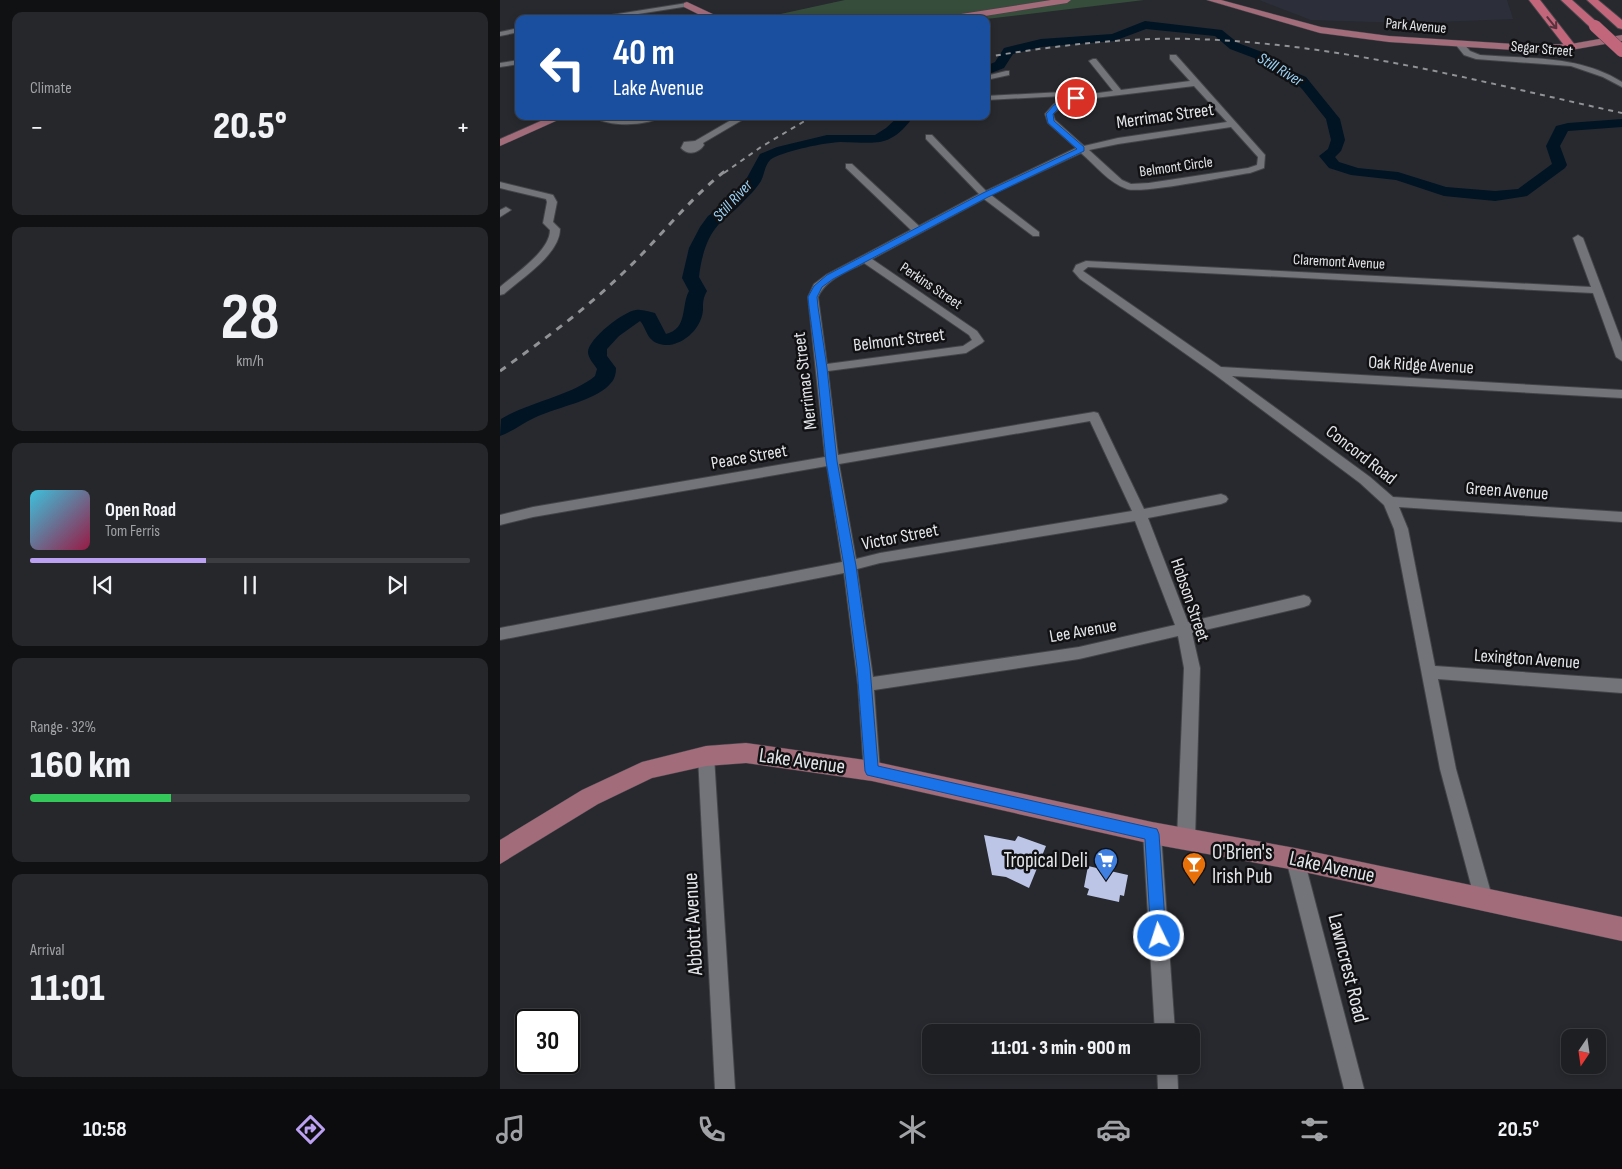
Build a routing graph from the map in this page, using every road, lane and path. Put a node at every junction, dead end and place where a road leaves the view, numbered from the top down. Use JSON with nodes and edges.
{"nodes":[{"id":1,"x":705,"y":0,"type":"edge"},
{"id":2,"x":1067,"y":0,"type":"edge"},
{"id":3,"x":1211,"y":0,"type":"edge"},
{"id":4,"x":1534,"y":0,"type":"edge"},
{"id":5,"x":1568,"y":0,"type":"edge"},
{"id":6,"x":1592,"y":0,"type":"edge"},
{"id":7,"x":1597,"y":0,"type":"edge"},
{"id":8,"x":687,"y":5,"type":"junction"},
{"id":9,"x":651,"y":11,"type":"junction"},
{"id":10,"x":620,"y":15,"type":"edge"},
{"id":11,"x":653,"y":15,"type":"edge"},
{"id":12,"x":708,"y":15,"type":"edge"},
{"id":13,"x":973,"y":15,"type":"edge"},
{"id":14,"x":1620,"y":25,"type":"edge"},
{"id":15,"x":515,"y":31,"type":"edge"},
{"id":16,"x":500,"y":34,"type":"edge"},
{"id":17,"x":1622,"y":38,"type":"edge"},
{"id":18,"x":1460,"y":45,"type":"junction"},
{"id":19,"x":1571,"y":47,"type":"junction"},
{"id":20,"x":1622,"y":50,"type":"edge"},
{"id":21,"x":1173,"y":57,"type":"dead end"},
{"id":22,"x":1093,"y":61,"type":"dead end"},
{"id":23,"x":515,"y":63,"type":"edge"},
{"id":24,"x":500,"y":65,"type":"edge"},
{"id":25,"x":1006,"y":73,"type":"dead end"},
{"id":26,"x":990,"y":77,"type":"edge"},
{"id":27,"x":1196,"y":83,"type":"junction"},
{"id":28,"x":1622,"y":85,"type":"edge"},
{"id":29,"x":1118,"y":92,"type":"junction"},
{"id":30,"x":990,"y":98,"type":"edge"},
{"id":31,"x":1076,"y":98,"type":"junction"},
{"id":32,"x":553,"y":120,"type":"edge"},
{"id":33,"x":609,"y":120,"type":"edge"},
{"id":34,"x":636,"y":120,"type":"edge"},
{"id":35,"x":738,"y":120,"type":"edge"},
{"id":36,"x":1232,"y":124,"type":"junction"},
{"id":37,"x":929,"y":137,"type":"dead end"},
{"id":38,"x":500,"y":143,"type":"edge"},
{"id":39,"x":697,"y":143,"type":"dead end"},
{"id":40,"x":1082,"y":149,"type":"junction"},
{"id":41,"x":849,"y":166,"type":"dead end"},
{"id":42,"x":500,"y":185,"type":"edge"},
{"id":43,"x":985,"y":195,"type":"junction"},
{"id":44,"x":917,"y":230,"type":"junction"},
{"id":45,"x":1036,"y":234,"type":"dead end"},
{"id":46,"x":1578,"y":238,"type":"dead end"},
{"id":47,"x":864,"y":258,"type":"junction"},
{"id":48,"x":1080,"y":267,"type":"joint"},
{"id":49,"x":1597,"y":290,"type":"junction"},
{"id":50,"x":500,"y":292,"type":"edge"},
{"id":51,"x":978,"y":341,"type":"joint"},
{"id":52,"x":1622,"y":357,"type":"edge"},
{"id":53,"x":822,"y":368,"type":"junction"},
{"id":54,"x":1218,"y":371,"type":"junction"},
{"id":55,"x":1622,"y":394,"type":"edge"},
{"id":56,"x":1094,"y":416,"type":"joint"},
{"id":57,"x":832,"y":461,"type":"junction"},
{"id":58,"x":1221,"y":499,"type":"dead end"},
{"id":59,"x":1390,"y":502,"type":"junction"},
{"id":60,"x":1140,"y":515,"type":"junction"},
{"id":61,"x":1622,"y":517,"type":"edge"},
{"id":62,"x":500,"y":520,"type":"edge"},
{"id":63,"x":850,"y":566,"type":"junction"},
{"id":64,"x":1304,"y":602,"type":"dead end"},
{"id":65,"x":1184,"y":630,"type":"junction"},
{"id":66,"x":500,"y":634,"type":"edge"},
{"id":67,"x":1429,"y":672,"type":"junction"},
{"id":68,"x":866,"y":685,"type":"junction"},
{"id":69,"x":1622,"y":686,"type":"edge"},
{"id":70,"x":706,"y":756,"type":"junction"},
{"id":71,"x":872,"y":771,"type":"junction"},
{"id":72,"x":1152,"y":834,"type":"junction"},
{"id":73,"x":1186,"y":839,"type":"junction"},
{"id":74,"x":500,"y":853,"type":"edge"},
{"id":75,"x":1295,"y":859,"type":"junction"},
{"id":76,"x":1484,"y":900,"type":"junction"},
{"id":77,"x":1622,"y":929,"type":"edge"},
{"id":78,"x":1164,"y":1024,"type":"edge"},
{"id":79,"x":1167,"y":1074,"type":"edge"},
{"id":80,"x":725,"y":1089,"type":"edge"},
{"id":81,"x":1168,"y":1089,"type":"edge"},
{"id":82,"x":1354,"y":1089,"type":"edge"}],
"edges":[{"from":1,"to":8,"type":"main road"},
{"from":2,"to":13,"type":"main road"},
{"from":3,"to":18,"type":"main road","name":"Park Avenue"},
{"from":4,"to":19,"type":"highway","one_way":true},
{"from":5,"to":20,"type":"highway","bridge":true},
{"from":6,"to":14,"type":"highway"},
{"from":7,"to":14,"type":"highway"},
{"from":8,"to":9,"type":"street"},
{"from":8,"to":12,"type":"main road"},
{"from":9,"to":10,"type":"street"},
{"from":9,"to":11,"type":"street"},
{"from":15,"to":16,"type":"street"},
{"from":17,"to":19,"type":"main road","name":"Park Avenue"},
{"from":18,"to":19,"type":"main road","name":"Park Avenue"},
{"from":18,"to":28,"type":"street","name":"Segar Street"},
{"from":21,"to":27,"type":"street","name":"Belmont Circle"},
{"from":22,"to":29,"type":"street"},
{"from":23,"to":24,"type":"street"},
{"from":25,"to":26,"type":"street"},
{"from":27,"to":29,"type":"street","name":"Belmont Circle"},
{"from":27,"to":36,"type":"street","name":"Belmont Circle"},
{"from":29,"to":31,"type":"street","name":"Belmont Circle"},
{"from":30,"to":31,"type":"street"},
{"from":31,"to":40,"type":"street","name":"Belmont Circle"},
{"from":32,"to":38,"type":"main road"},
{"from":33,"to":34,"type":"street"},
{"from":35,"to":39,"type":"street"},
{"from":36,"to":40,"type":"street","name":"Merrimac Street"},
{"from":36,"to":40,"type":"street","name":"Belmont Circle"},
{"from":37,"to":43,"type":"street"},
{"from":40,"to":43,"type":"street","name":"Merrimac Street"},
{"from":41,"to":44,"type":"street"},
{"from":42,"to":50,"type":"street"},
{"from":43,"to":44,"type":"street","name":"Merrimac Street"},
{"from":43,"to":45,"type":"street"},
{"from":44,"to":47,"type":"street","name":"Merrimac Street"},
{"from":46,"to":49,"type":"street"},
{"from":47,"to":51,"type":"street","name":"Perkins Street"},
{"from":47,"to":53,"type":"street","name":"Merrimac Street"},
{"from":48,"to":49,"type":"street","name":"Claremont Avenue"},
{"from":48,"to":54,"type":"street","name":"Concord Road"},
{"from":49,"to":52,"type":"street"},
{"from":51,"to":53,"type":"street","name":"Belmont Street"},
{"from":53,"to":57,"type":"street","name":"Merrimac Street"},
{"from":54,"to":55,"type":"street","name":"Oak Ridge Avenue"},
{"from":54,"to":59,"type":"street","name":"Concord Road"},
{"from":56,"to":57,"type":"street","name":"Peace Street"},
{"from":56,"to":60,"type":"street","name":"Hobson Street"},
{"from":57,"to":62,"type":"street","name":"Peace Street"},
{"from":57,"to":63,"type":"street","name":"Merrimac Street"},
{"from":58,"to":60,"type":"street","name":"Victor Street"},
{"from":59,"to":61,"type":"street","name":"Green Avenue"},
{"from":59,"to":67,"type":"street","name":"Concord Road"},
{"from":60,"to":63,"type":"street","name":"Victor Street"},
{"from":60,"to":65,"type":"street","name":"Hobson Street"},
{"from":63,"to":66,"type":"street","name":"Victor Street"},
{"from":63,"to":68,"type":"street","name":"Merrimac Street"},
{"from":64,"to":65,"type":"street","name":"Lee Avenue"},
{"from":65,"to":68,"type":"street","name":"Lee Avenue"},
{"from":65,"to":73,"type":"street","name":"Hobson Street"},
{"from":67,"to":69,"type":"street","name":"Lexington Avenue"},
{"from":67,"to":76,"type":"street","name":"Concord Road"},
{"from":68,"to":71,"type":"street","name":"Merrimac Street"},
{"from":70,"to":71,"type":"main road","name":"Lake Avenue"},
{"from":70,"to":74,"type":"main road","name":"Lake Avenue"},
{"from":70,"to":80,"type":"street","name":"Abbott Avenue"},
{"from":71,"to":72,"type":"main road","name":"Lake Avenue"},
{"from":72,"to":73,"type":"main road","name":"Lake Avenue"},
{"from":72,"to":78,"type":"street"},
{"from":73,"to":75,"type":"main road","name":"Lake Avenue"},
{"from":75,"to":76,"type":"main road","name":"Lake Avenue"},
{"from":75,"to":82,"type":"street","name":"Lawncrest Road"},
{"from":76,"to":77,"type":"main road","name":"Lake Avenue"},
{"from":79,"to":81,"type":"street"}]}
